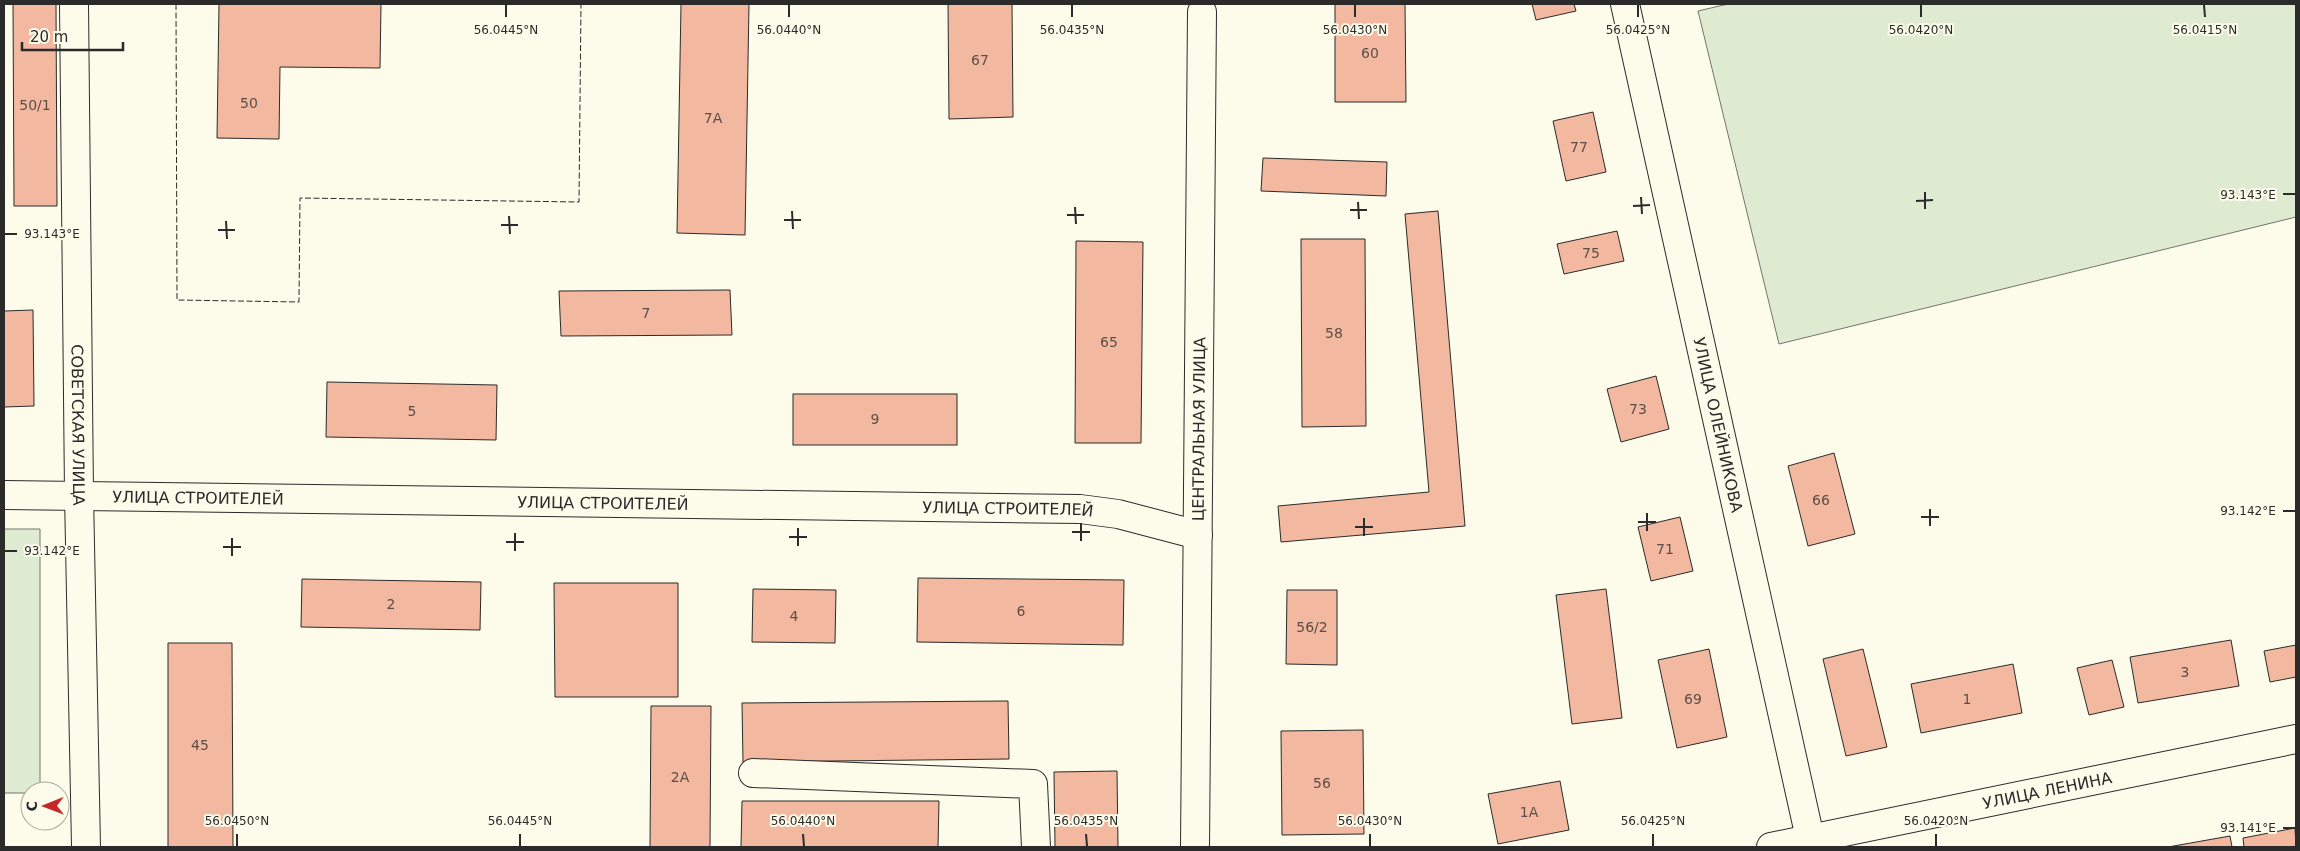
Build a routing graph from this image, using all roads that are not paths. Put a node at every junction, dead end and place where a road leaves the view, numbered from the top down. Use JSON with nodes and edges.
{"nodes":[{"id":1,"x":74,"y":4,"type":"edge"},
{"id":2,"x":1625,"y":4,"type":"edge"},
{"id":3,"x":1202,"y":12,"type":"dead end"},
{"id":4,"x":79,"y":494,"type":"junction"},
{"id":5,"x":4,"y":495,"type":"edge"},
{"id":6,"x":1198,"y":535,"type":"junction"},
{"id":7,"x":2296,"y":738,"type":"edge"},
{"id":8,"x":753,"y":773,"type":"dead end"},
{"id":9,"x":1812,"y":843,"type":"edge"},
{"id":10,"x":86,"y":847,"type":"edge"},
{"id":11,"x":1036,"y":847,"type":"edge"},
{"id":12,"x":1195,"y":847,"type":"edge"},
{"id":13,"x":1771,"y":847,"type":"edge"}],
"edges":[{"from":1,"to":4,"type":"street","name":"СОВЕТСКАЯ УЛИЦА"},
{"from":2,"to":9,"type":"street","name":"УЛИЦА ОЛЕЙНИКОВА"},
{"from":3,"to":6,"type":"street","name":"ЦЕНТРАЛЬНАЯ УЛИЦА"},
{"from":4,"to":5,"type":"street","name":"УЛИЦА СТРОИТЕЛЕЙ"},
{"from":4,"to":6,"type":"street","name":"УЛИЦА СТРОИТЕЛЕЙ"},
{"from":4,"to":10,"type":"street","name":"СОВЕТСКАЯ УЛИЦА"},
{"from":6,"to":12,"type":"street","name":"ЦЕНТРАЛЬНАЯ УЛИЦА"},
{"from":7,"to":9,"type":"street","name":"УЛИЦА ЛЕНИНА"},
{"from":8,"to":11,"type":"street"},
{"from":9,"to":13,"type":"street","name":"УЛИЦА ЛЕНИНА"}]}
